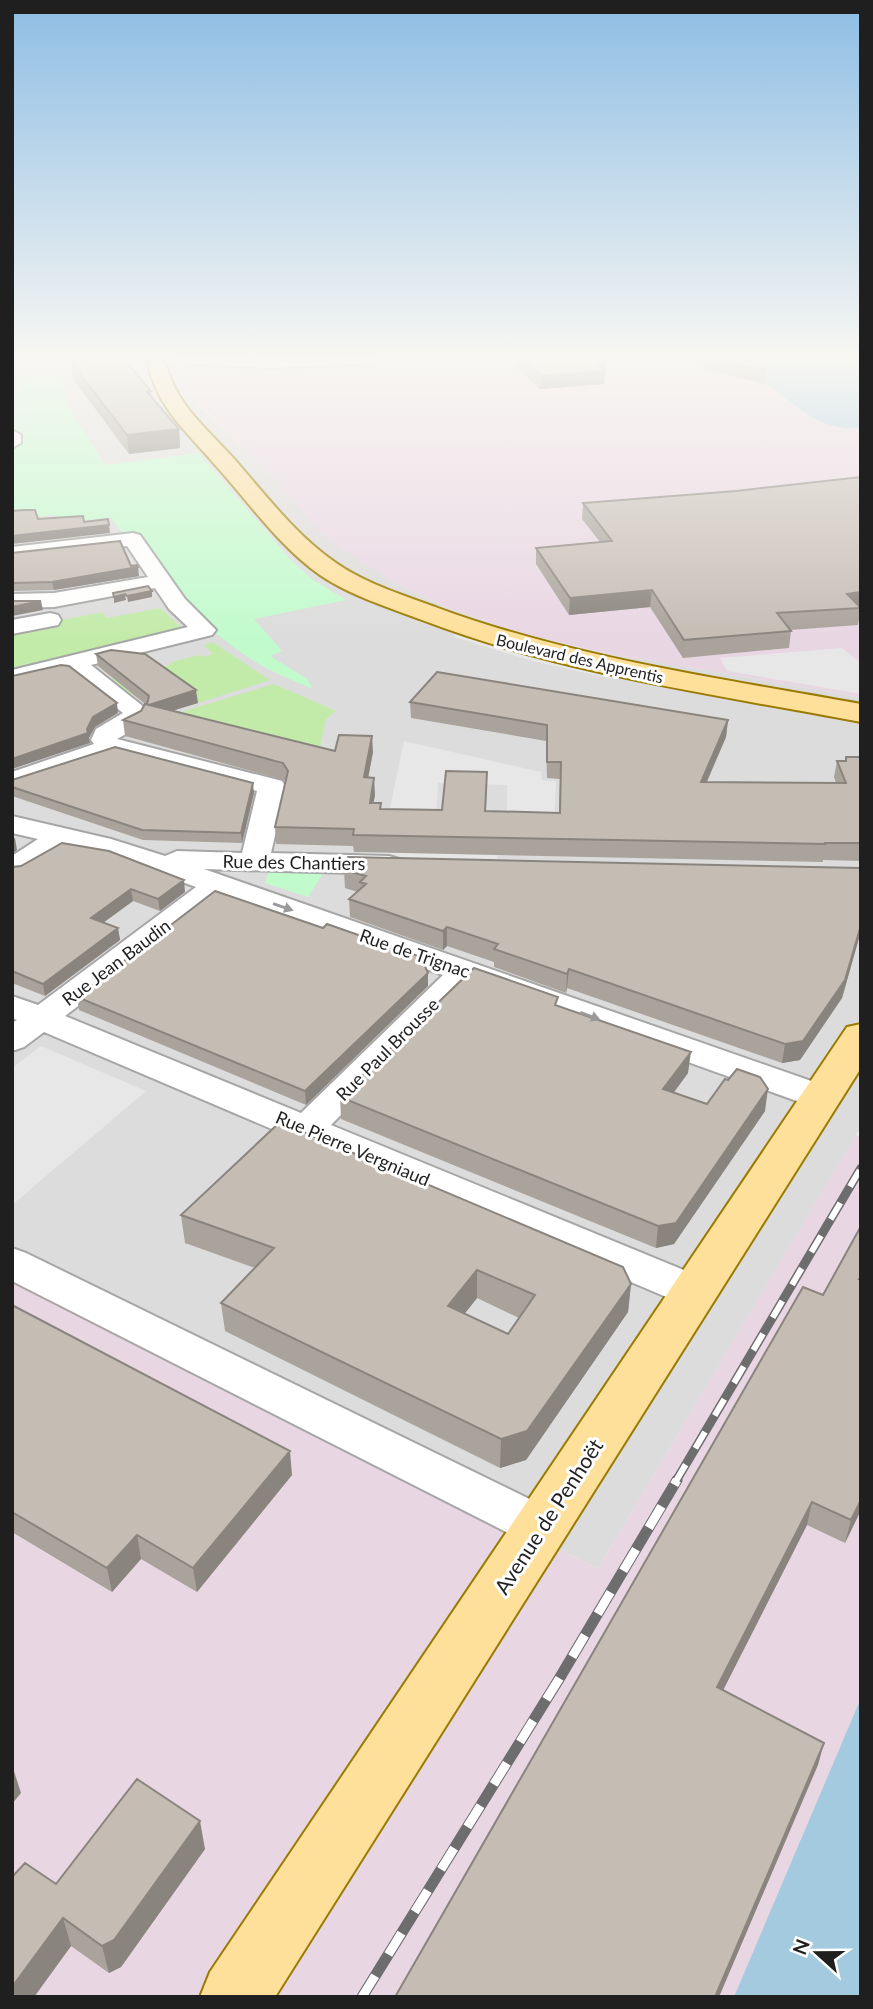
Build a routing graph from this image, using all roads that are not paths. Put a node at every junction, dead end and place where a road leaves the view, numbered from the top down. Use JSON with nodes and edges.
{"nodes":[{"id":1,"x":213,"y":452,"type":"edge"},
{"id":2,"x":12,"y":553,"type":"edge"},
{"id":3,"x":160,"y":581,"type":"junction"},
{"id":4,"x":12,"y":601,"type":"edge"},
{"id":5,"x":50,"y":620,"type":"dead end"},
{"id":6,"x":12,"y":627,"type":"edge"},
{"id":7,"x":72,"y":662,"type":"junction"},
{"id":8,"x":12,"y":677,"type":"edge"},
{"id":9,"x":861,"y":713,"type":"edge"},
{"id":10,"x":115,"y":746,"type":"junction"},
{"id":11,"x":12,"y":781,"type":"edge"},
{"id":12,"x":12,"y":811,"type":"edge"},
{"id":13,"x":12,"y":824,"type":"edge"},
{"id":14,"x":54,"y":832,"type":"junction"},
{"id":15,"x":146,"y":859,"type":"junction"},
{"id":16,"x":256,"y":862,"type":"junction"},
{"id":17,"x":413,"y":865,"type":"edge"},
{"id":18,"x":12,"y":869,"type":"edge"},
{"id":19,"x":219,"y":884,"type":"junction"},
{"id":20,"x":466,"y":970,"type":"junction"},
{"id":21,"x":22,"y":1021,"type":"edge"},
{"id":22,"x":861,"y":1036,"type":"edge"},
{"id":23,"x":821,"y":1097,"type":"junction"},
{"id":24,"x":307,"y":1128,"type":"junction"},
{"id":25,"x":12,"y":1263,"type":"edge"},
{"id":26,"x":693,"y":1291,"type":"junction"},
{"id":27,"x":541,"y":1527,"type":"junction"},
{"id":28,"x":235,"y":1997,"type":"edge"}],
"edges":[{"from":1,"to":9,"type":"main road","name":"Boulevard des Apprentis"},
{"from":2,"to":3,"type":"street"},
{"from":3,"to":4,"type":"street"},
{"from":3,"to":7,"type":"street"},
{"from":5,"to":6,"type":"street"},
{"from":7,"to":8,"type":"street"},
{"from":7,"to":10,"type":"street"},
{"from":10,"to":11,"type":"street"},
{"from":10,"to":16,"type":"street"},
{"from":12,"to":14,"type":"street","name":"Rue de Trignac"},
{"from":13,"to":14,"type":"street","name":"Rue de Trignac"},
{"from":14,"to":15,"type":"street","name":"Rue de Trignac"},
{"from":14,"to":18,"type":"street"},
{"from":15,"to":16,"type":"street","name":"Rue des Chantiers"},
{"from":15,"to":19,"type":"street","name":"Rue de Trignac"},
{"from":16,"to":17,"type":"street","name":"Rue des Chantiers"},
{"from":19,"to":20,"type":"street","name":"Rue de Trignac","one_way":true},
{"from":19,"to":21,"type":"street","name":"Rue Jean Baudin"},
{"from":20,"to":23,"type":"street","name":"Rue de Trignac","one_way":true},
{"from":20,"to":24,"type":"street","name":"Rue Paul Brousse"},
{"from":21,"to":24,"type":"street","name":"Rue Pierre Vergniaud"},
{"from":22,"to":23,"type":"main road","name":"Avenue de Penhoët"},
{"from":23,"to":26,"type":"main road","name":"Avenue de Penhoët"},
{"from":24,"to":26,"type":"street","name":"Rue Pierre Vergniaud"},
{"from":25,"to":27,"type":"street"},
{"from":26,"to":27,"type":"main road","name":"Avenue de Penhoët"},
{"from":27,"to":28,"type":"main road","name":"Avenue de Penhoët"}]}
